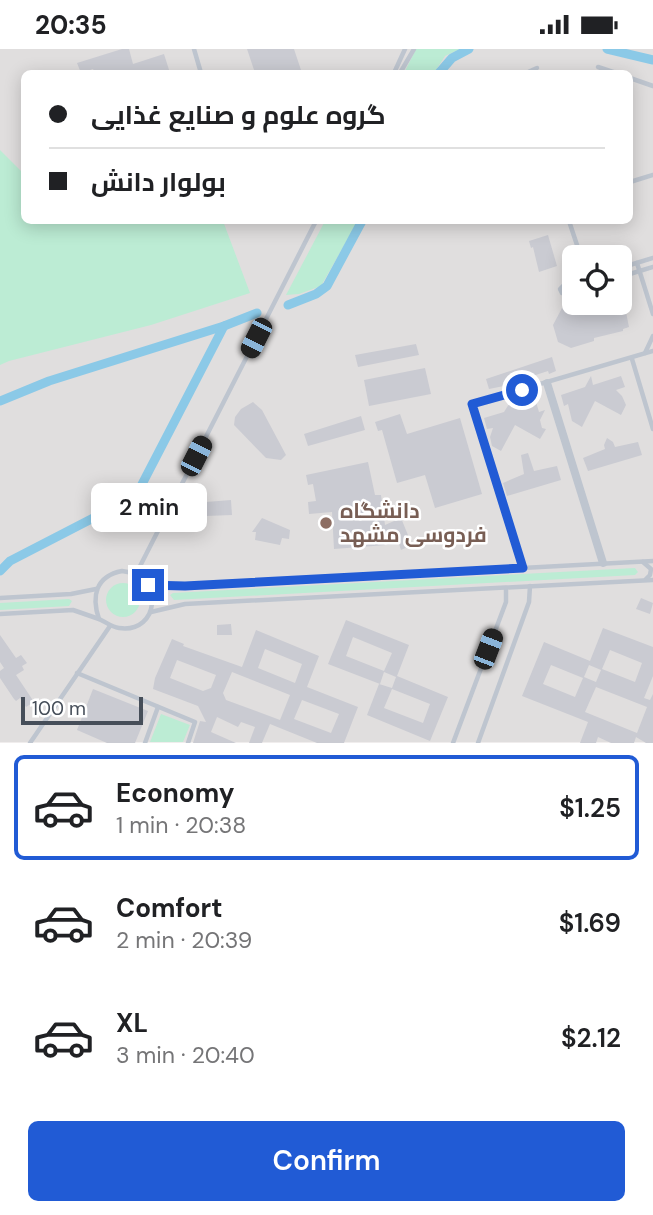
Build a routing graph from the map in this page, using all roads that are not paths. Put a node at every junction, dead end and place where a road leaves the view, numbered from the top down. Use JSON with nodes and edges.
{"nodes":[{"id":1,"x":194,"y":49,"type":"edge"},
{"id":2,"x":405,"y":49,"type":"edge"},
{"id":3,"x":414,"y":49,"type":"edge"},
{"id":4,"x":598,"y":67,"type":"dead end"},
{"id":5,"x":537,"y":68,"type":"dead end"},
{"id":6,"x":200,"y":70,"type":"edge"},
{"id":7,"x":395,"y":70,"type":"edge"},
{"id":8,"x":402,"y":70,"type":"edge"},
{"id":9,"x":533,"y":70,"type":"edge"},
{"id":10,"x":607,"y":70,"type":"edge"},
{"id":11,"x":633,"y":79,"type":"edge"},
{"id":12,"x":653,"y":86,"type":"edge"},
{"id":13,"x":653,"y":175,"type":"edge"},
{"id":14,"x":633,"y":181,"type":"edge"},
{"id":15,"x":314,"y":224,"type":"edge"},
{"id":16,"x":570,"y":224,"type":"edge"},
{"id":17,"x":577,"y":245,"type":"edge"},
{"id":18,"x":653,"y":258,"type":"edge"},
{"id":19,"x":637,"y":263,"type":"junction"},
{"id":20,"x":632,"y":264,"type":"edge"},
{"id":21,"x":653,"y":267,"type":"edge"},
{"id":22,"x":639,"y":271,"type":"junction"},
{"id":23,"x":632,"y":273,"type":"edge"},
{"id":24,"x":653,"y":314,"type":"edge"},
{"id":25,"x":653,"y":336,"type":"edge"},
{"id":26,"x":653,"y":351,"type":"edge"},
{"id":27,"x":645,"y":353,"type":"junction"},
{"id":28,"x":632,"y":359,"type":"junction"},
{"id":29,"x":547,"y":383,"type":"junction"},
{"id":30,"x":653,"y":429,"type":"edge"},
{"id":31,"x":508,"y":526,"type":"junction"},
{"id":32,"x":502,"y":528,"type":"dead end"},
{"id":33,"x":653,"y":561,"type":"edge"},
{"id":34,"x":641,"y":562,"type":"junction"},
{"id":35,"x":603,"y":563,"type":"junction"},
{"id":36,"x":523,"y":568,"type":"junction"},
{"id":37,"x":136,"y":574,"type":"junction"},
{"id":38,"x":642,"y":580,"type":"junction"},
{"id":39,"x":653,"y":580,"type":"edge"},
{"id":40,"x":148,"y":585,"type":"junction"},
{"id":41,"x":530,"y":586,"type":"junction"},
{"id":42,"x":506,"y":588,"type":"junction"},
{"id":43,"x":97,"y":589,"type":"junction"},
{"id":44,"x":0,"y":598,"type":"edge"},
{"id":45,"x":151,"y":611,"type":"junction"},
{"id":46,"x":0,"y":614,"type":"edge"},
{"id":47,"x":99,"y":619,"type":"junction"},
{"id":48,"x":110,"y":626,"type":"junction"},
{"id":49,"x":77,"y":674,"type":"junction"},
{"id":50,"x":158,"y":707,"type":"junction"},
{"id":51,"x":30,"y":743,"type":"edge"},
{"id":52,"x":145,"y":743,"type":"edge"},
{"id":53,"x":188,"y":743,"type":"edge"},
{"id":54,"x":453,"y":743,"type":"edge"},
{"id":55,"x":478,"y":743,"type":"edge"}],
"edges":[{"from":1,"to":6,"type":"lane"},
{"from":2,"to":7,"type":"lane"},
{"from":3,"to":8,"type":"lane"},
{"from":4,"to":10,"type":"lane"},
{"from":5,"to":9,"type":"lane"},
{"from":11,"to":12,"type":"lane"},
{"from":13,"to":14,"type":"lane"},
{"from":15,"to":37,"type":"lane"},
{"from":16,"to":17,"type":"lane"},
{"from":18,"to":19,"type":"lane"},
{"from":19,"to":20,"type":"lane"},
{"from":19,"to":22,"type":"lane"},
{"from":21,"to":22,"type":"lane"},
{"from":22,"to":23,"type":"lane"},
{"from":22,"to":24,"type":"lane"},
{"from":25,"to":27,"type":"lane"},
{"from":26,"to":27,"type":"lane"},
{"from":27,"to":28,"type":"lane"},
{"from":28,"to":29,"type":"lane"},
{"from":28,"to":30,"type":"lane"},
{"from":29,"to":31,"type":"lane"},
{"from":29,"to":35,"type":"street"},
{"from":31,"to":32,"type":"lane"},
{"from":31,"to":36,"type":"lane"},
{"from":33,"to":34,"type":"lane"},
{"from":34,"to":35,"type":"lane"},
{"from":34,"to":38,"type":"lane"},
{"from":35,"to":36,"type":"lane"},
{"from":36,"to":40,"type":"lane"},
{"from":37,"to":40,"type":"lane"},
{"from":37,"to":43,"type":"lane"},
{"from":38,"to":39,"type":"lane"},
{"from":38,"to":41,"type":"lane"},
{"from":40,"to":45,"type":"lane"},
{"from":41,"to":42,"type":"lane"},
{"from":41,"to":55,"type":"lane"},
{"from":42,"to":45,"type":"lane"},
{"from":42,"to":54,"type":"lane"},
{"from":43,"to":44,"type":"lane"},
{"from":43,"to":47,"type":"lane"},
{"from":45,"to":48,"type":"lane"},
{"from":46,"to":47,"type":"lane"},
{"from":47,"to":48,"type":"lane"},
{"from":48,"to":49,"type":"lane"},
{"from":49,"to":50,"type":"lane"},
{"from":49,"to":51,"type":"lane"},
{"from":50,"to":52,"type":"lane"},
{"from":50,"to":53,"type":"lane"}]}
